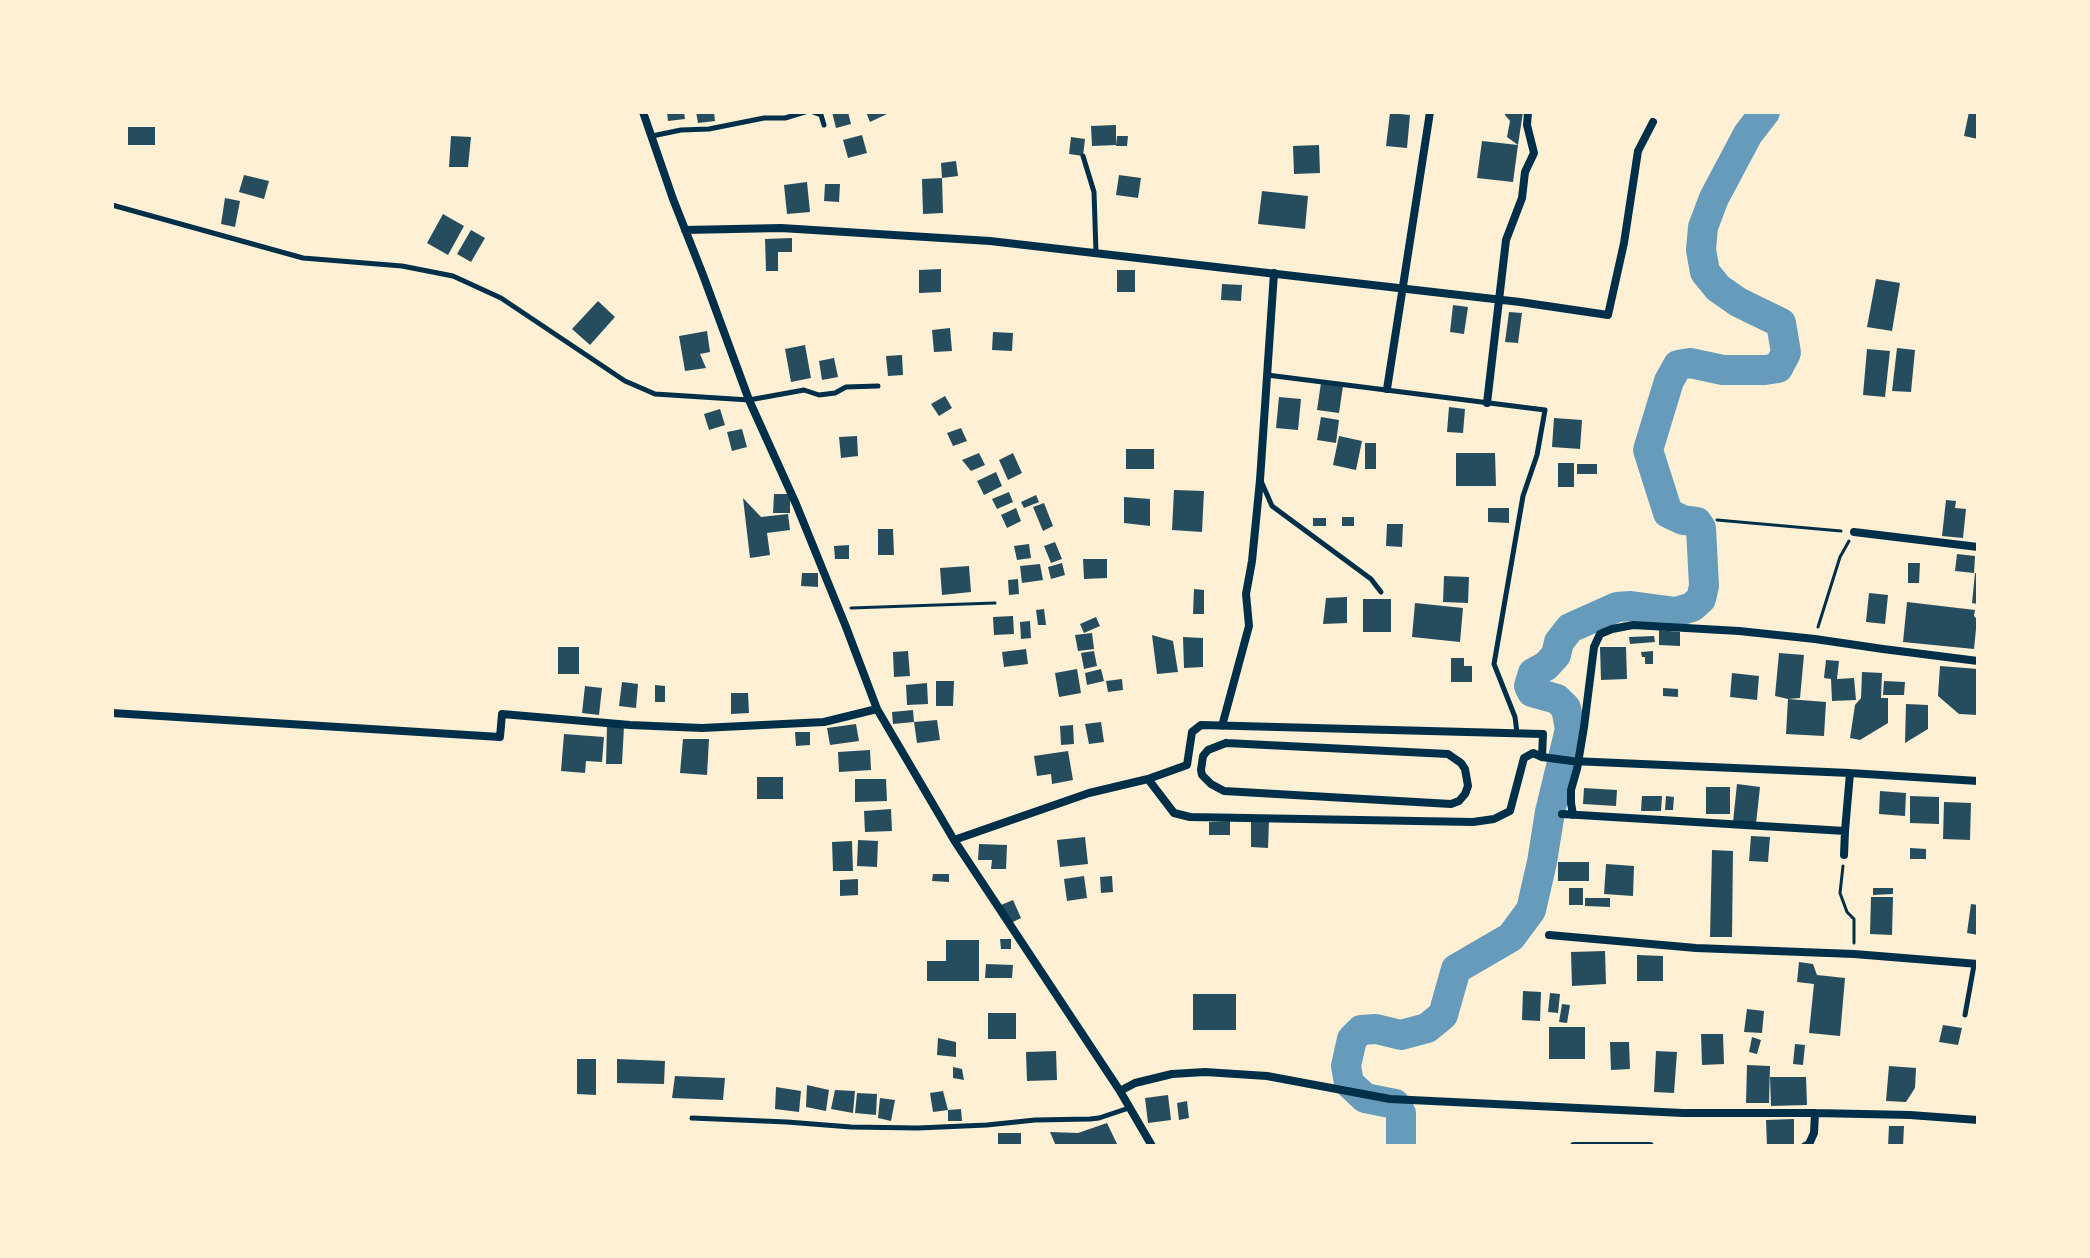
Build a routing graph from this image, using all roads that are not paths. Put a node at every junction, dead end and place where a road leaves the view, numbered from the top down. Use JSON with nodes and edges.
{"nodes":[{"id":1,"x":643,"y":112,"type":"edge"},
{"id":2,"x":805,"y":112,"type":"edge"},
{"id":3,"x":813,"y":112,"type":"edge"},
{"id":4,"x":1430,"y":112,"type":"edge"},
{"id":5,"x":1528,"y":112,"type":"edge"},
{"id":6,"x":1653,"y":122,"type":"dead end"},
{"id":7,"x":824,"y":125,"type":"dead end"},
{"id":8,"x":652,"y":136,"type":"junction"},
{"id":9,"x":1083,"y":156,"type":"dead end"},
{"id":10,"x":112,"y":205,"type":"edge"},
{"id":11,"x":685,"y":230,"type":"junction"},
{"id":12,"x":1096,"y":253,"type":"junction"},
{"id":13,"x":1274,"y":273,"type":"junction"},
{"id":14,"x":1403,"y":290,"type":"junction"},
{"id":15,"x":1498,"y":300,"type":"junction"},
{"id":16,"x":1267,"y":375,"type":"junction"},
{"id":17,"x":878,"y":386,"type":"dead end"},
{"id":18,"x":1387,"y":389,"type":"junction"},
{"id":19,"x":749,"y":400,"type":"junction"},
{"id":20,"x":1487,"y":403,"type":"junction"},
{"id":21,"x":1260,"y":480,"type":"junction"},
{"id":22,"x":1854,"y":532,"type":"road end"},
{"id":23,"x":1978,"y":547,"type":"edge"},
{"id":24,"x":1381,"y":592,"type":"dead end"},
{"id":25,"x":1978,"y":661,"type":"edge"},
{"id":26,"x":877,"y":709,"type":"junction"},
{"id":27,"x":112,"y":713,"type":"edge"},
{"id":28,"x":1222,"y":726,"type":"junction"},
{"id":29,"x":1517,"y":734,"type":"junction"},
{"id":30,"x":1448,"y":754,"type":"joint"},
{"id":31,"x":1546,"y":758,"type":"junction"},
{"id":32,"x":1575,"y":762,"type":"junction"},
{"id":33,"x":1850,"y":773,"type":"junction"},
{"id":34,"x":1148,"y":779,"type":"junction"},
{"id":35,"x":1978,"y":781,"type":"edge"},
{"id":36,"x":1562,"y":814,"type":"dead end"},
{"id":37,"x":1573,"y":815,"type":"junction"},
{"id":38,"x":1845,"y":831,"type":"junction"},
{"id":39,"x":954,"y":840,"type":"junction"},
{"id":40,"x":1844,"y":855,"type":"road end"},
{"id":41,"x":1549,"y":935,"type":"dead end"},
{"id":42,"x":1976,"y":964,"type":"edge"},
{"id":43,"x":1965,"y":1015,"type":"dead end"},
{"id":44,"x":1120,"y":1091,"type":"junction"},
{"id":45,"x":1129,"y":1108,"type":"junction"},
{"id":46,"x":1815,"y":1113,"type":"junction"},
{"id":47,"x":692,"y":1118,"type":"dead end"},
{"id":48,"x":1978,"y":1120,"type":"edge"},
{"id":49,"x":1152,"y":1146,"type":"edge"},
{"id":50,"x":1574,"y":1146,"type":"edge"},
{"id":51,"x":1650,"y":1146,"type":"edge"},
{"id":52,"x":1805,"y":1146,"type":"edge"}],
"edges":[{"from":1,"to":8,"type":"street"},
{"from":2,"to":8,"type":"lane"},
{"from":3,"to":7,"type":"lane"},
{"from":4,"to":14,"type":"street"},
{"from":5,"to":15,"type":"street"},
{"from":6,"to":15,"type":"street"},
{"from":8,"to":11,"type":"street"},
{"from":9,"to":12,"type":"lane"},
{"from":10,"to":19,"type":"lane"},
{"from":11,"to":12,"type":"street"},
{"from":11,"to":19,"type":"street"},
{"from":12,"to":13,"type":"street"},
{"from":13,"to":14,"type":"street"},
{"from":13,"to":16,"type":"street"},
{"from":14,"to":15,"type":"street"},
{"from":14,"to":18,"type":"street"},
{"from":15,"to":20,"type":"street"},
{"from":16,"to":18,"type":"lane"},
{"from":16,"to":21,"type":"street"},
{"from":17,"to":19,"type":"lane"},
{"from":18,"to":20,"type":"lane"},
{"from":19,"to":26,"type":"street"},
{"from":20,"to":29,"type":"lane"},
{"from":21,"to":24,"type":"lane"},
{"from":21,"to":28,"type":"street"},
{"from":22,"to":23,"type":"street"},
{"from":25,"to":32,"type":"street"},
{"from":26,"to":27,"type":"street"},
{"from":26,"to":39,"type":"street"},
{"from":28,"to":29,"type":"street"},
{"from":28,"to":34,"type":"street"},
{"from":29,"to":31,"type":"street"},
{"from":30,"to":30,"type":"street"},
{"from":31,"to":32,"type":"street"},
{"from":31,"to":34,"type":"street"},
{"from":32,"to":33,"type":"street"},
{"from":32,"to":37,"type":"street"},
{"from":33,"to":35,"type":"street"},
{"from":33,"to":38,"type":"street"},
{"from":34,"to":39,"type":"street"},
{"from":36,"to":37,"type":"street"},
{"from":37,"to":38,"type":"street"},
{"from":38,"to":40,"type":"street"},
{"from":39,"to":44,"type":"street"},
{"from":41,"to":42,"type":"street"},
{"from":42,"to":43,"type":"lane"},
{"from":44,"to":45,"type":"street"},
{"from":44,"to":46,"type":"street"},
{"from":45,"to":47,"type":"lane"},
{"from":45,"to":49,"type":"street"},
{"from":46,"to":48,"type":"street"},
{"from":46,"to":52,"type":"street"},
{"from":50,"to":51,"type":"street"}]}
